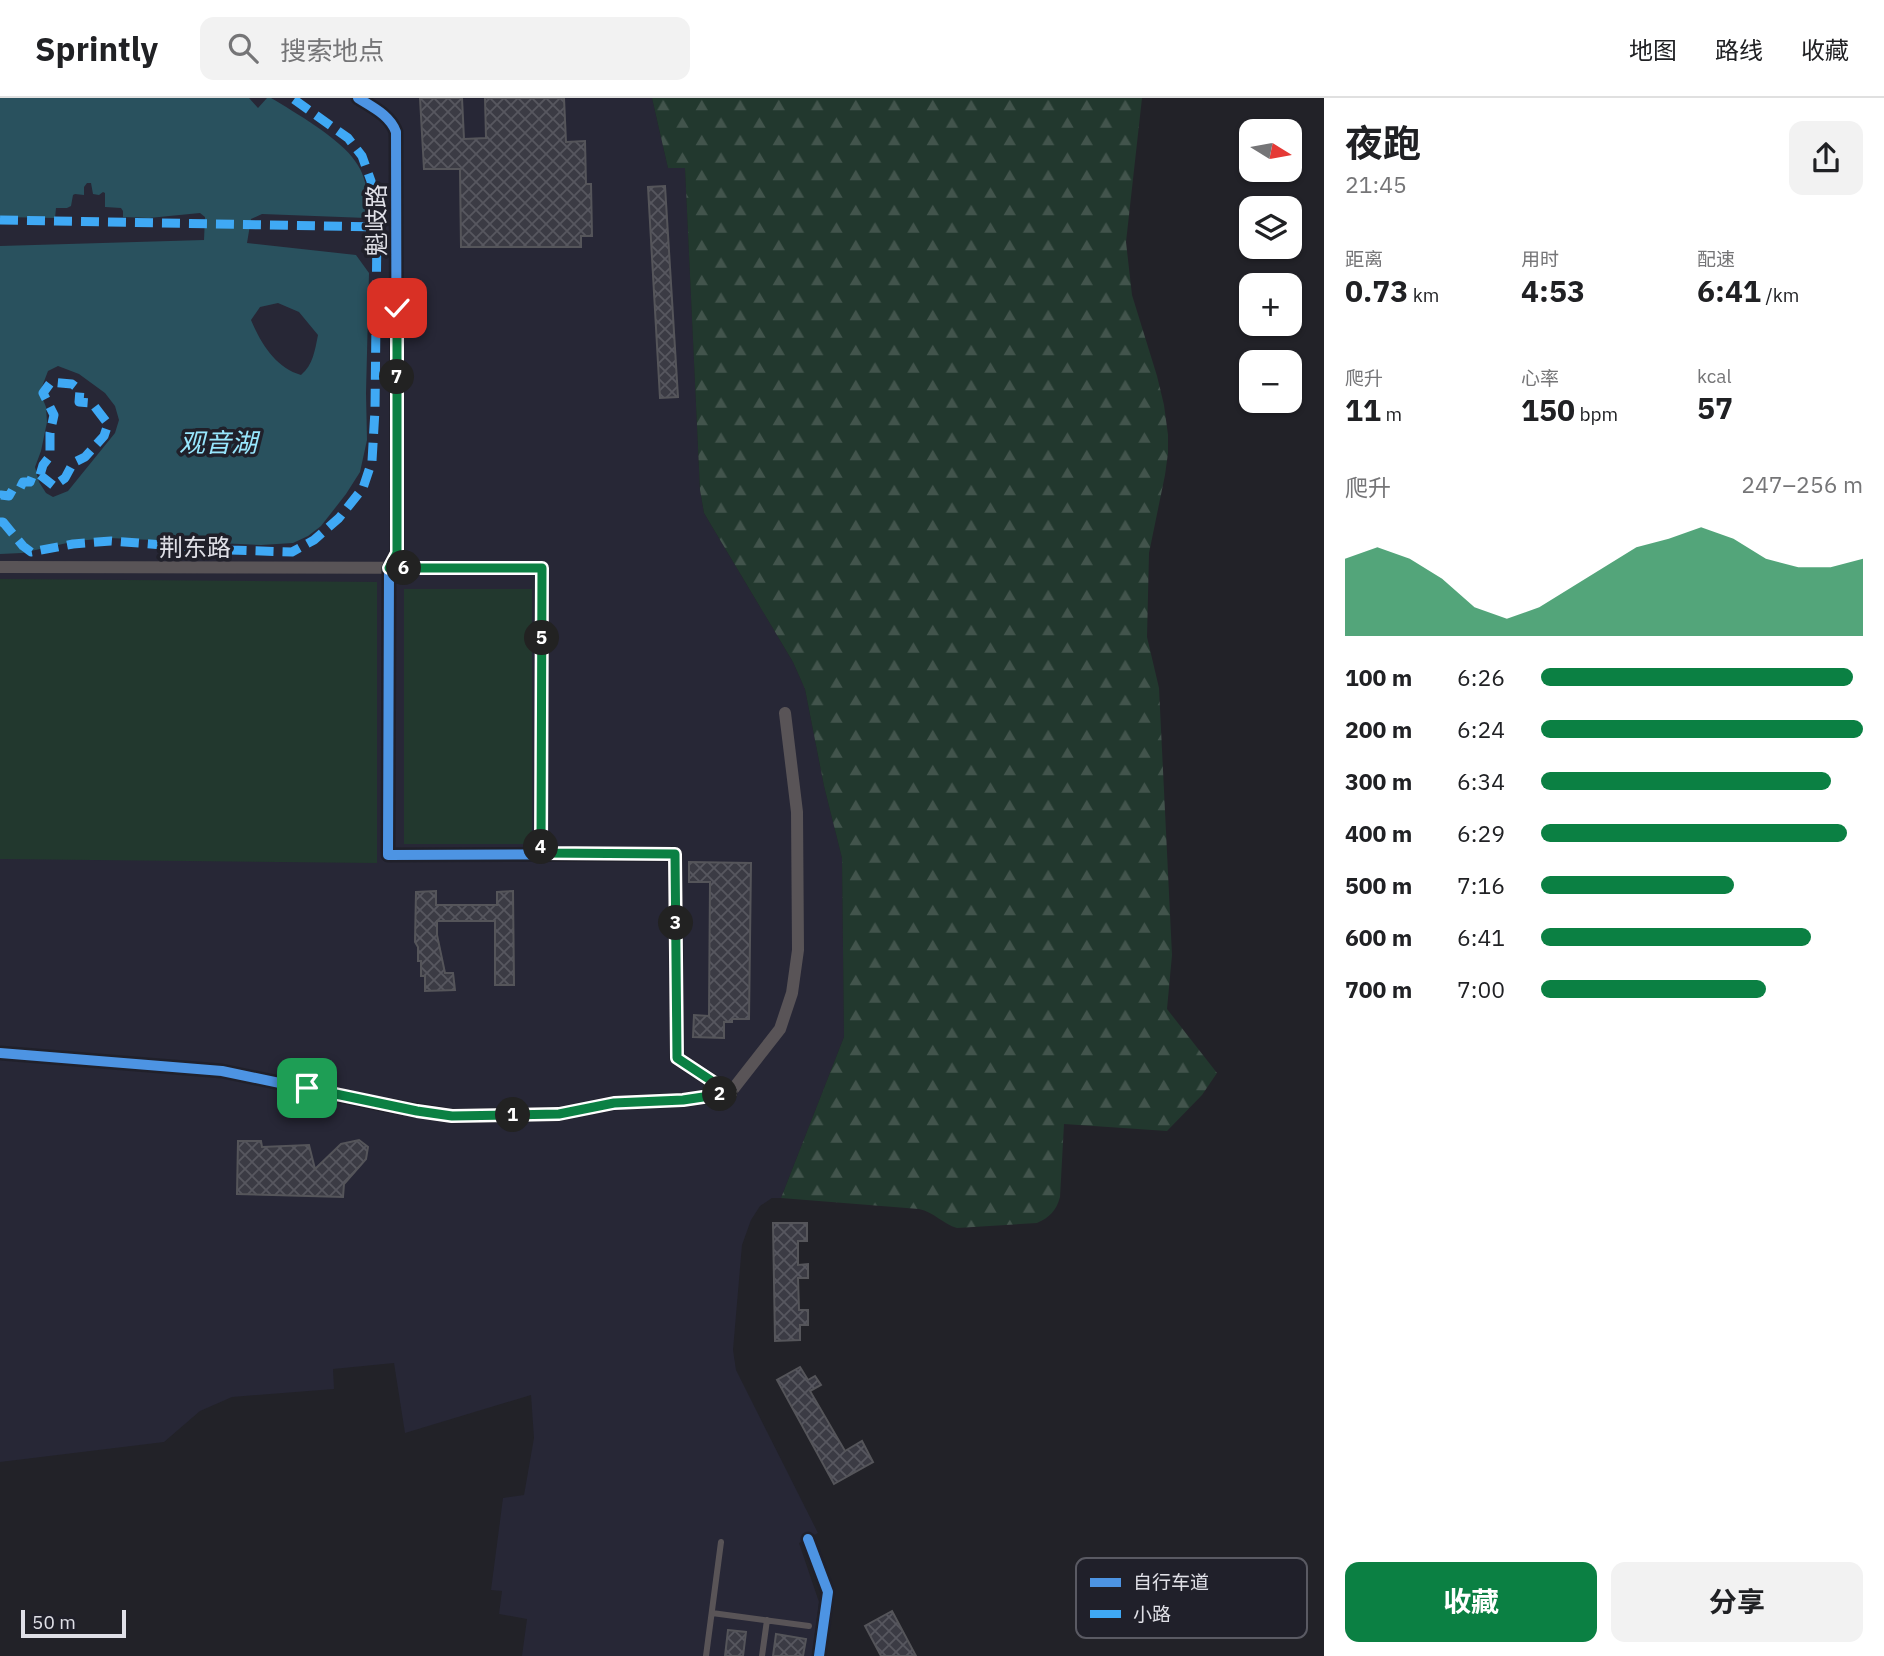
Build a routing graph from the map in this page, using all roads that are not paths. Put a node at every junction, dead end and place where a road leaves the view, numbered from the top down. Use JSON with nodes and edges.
{"nodes":[{"id":1,"x":358,"y":98,"type":"edge"},
{"id":2,"x":0,"y":567,"type":"edge"},
{"id":3,"x":389,"y":568,"type":"junction"},
{"id":4,"x":785,"y":713,"type":"dead end"},
{"id":5,"x":541,"y":853,"type":"junction"},
{"id":6,"x":0,"y":1053,"type":"edge"},
{"id":7,"x":730,"y":1093,"type":"junction"},
{"id":8,"x":808,"y":1539,"type":"dead end"},
{"id":9,"x":721,"y":1542,"type":"dead end"},
{"id":10,"x":712,"y":1613,"type":"junction"},
{"id":11,"x":767,"y":1620,"type":"junction"},
{"id":12,"x":809,"y":1626,"type":"dead end"},
{"id":13,"x":706,"y":1656,"type":"edge"},
{"id":14,"x":762,"y":1656,"type":"edge"},
{"id":15,"x":819,"y":1656,"type":"edge"}],
"edges":[{"from":1,"to":3,"type":"street","name":"魁岐路"},
{"from":2,"to":3,"type":"street","name":"荆东路"},
{"from":3,"to":5,"type":"street","name":"荆东路"},
{"from":3,"to":5,"type":"street","name":"魁岐路"},
{"from":4,"to":7,"type":"street"},
{"from":5,"to":7,"type":"street"},
{"from":6,"to":7,"type":"street"},
{"from":8,"to":15,"type":"street"},
{"from":9,"to":10,"type":"lane"},
{"from":10,"to":11,"type":"lane"},
{"from":10,"to":13,"type":"lane"},
{"from":11,"to":12,"type":"lane"},
{"from":11,"to":14,"type":"lane"}]}
